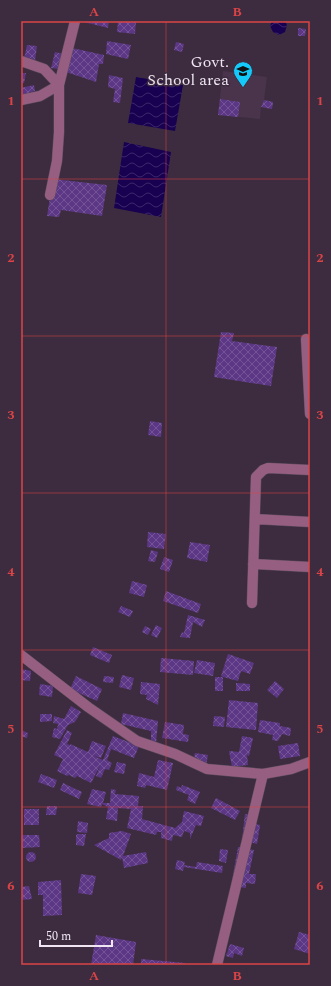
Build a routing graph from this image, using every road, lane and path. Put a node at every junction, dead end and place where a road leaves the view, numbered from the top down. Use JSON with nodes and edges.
{"nodes":[{"id":1,"x":75,"y":21,"type":"edge"},
{"id":2,"x":21,"y":61,"type":"edge"},
{"id":3,"x":59,"y":85,"type":"junction"},
{"id":4,"x":21,"y":100,"type":"edge"},
{"id":5,"x":50,"y":195,"type":"dead end"},
{"id":6,"x":306,"y":339,"type":"dead end"},
{"id":7,"x":310,"y":414,"type":"edge"},
{"id":8,"x":310,"y":470,"type":"edge"},
{"id":9,"x":255,"y":519,"type":"junction"},
{"id":10,"x":310,"y":522,"type":"edge"},
{"id":11,"x":253,"y":564,"type":"junction"},
{"id":12,"x":310,"y":567,"type":"edge"},
{"id":13,"x":252,"y":603,"type":"dead end"},
{"id":14,"x":21,"y":655,"type":"edge"},
{"id":15,"x":310,"y":762,"type":"edge"},
{"id":16,"x":263,"y":774,"type":"junction"},
{"id":17,"x":217,"y":965,"type":"edge"}],
"edges":[{"from":1,"to":3,"type":"street"},
{"from":2,"to":3,"type":"street"},
{"from":3,"to":4,"type":"street"},
{"from":3,"to":5,"type":"street"},
{"from":6,"to":7,"type":"street"},
{"from":8,"to":9,"type":"street"},
{"from":9,"to":10,"type":"street"},
{"from":9,"to":11,"type":"street"},
{"from":11,"to":12,"type":"street"},
{"from":11,"to":13,"type":"street"},
{"from":14,"to":16,"type":"street"},
{"from":15,"to":16,"type":"street"},
{"from":16,"to":17,"type":"street"}]}
